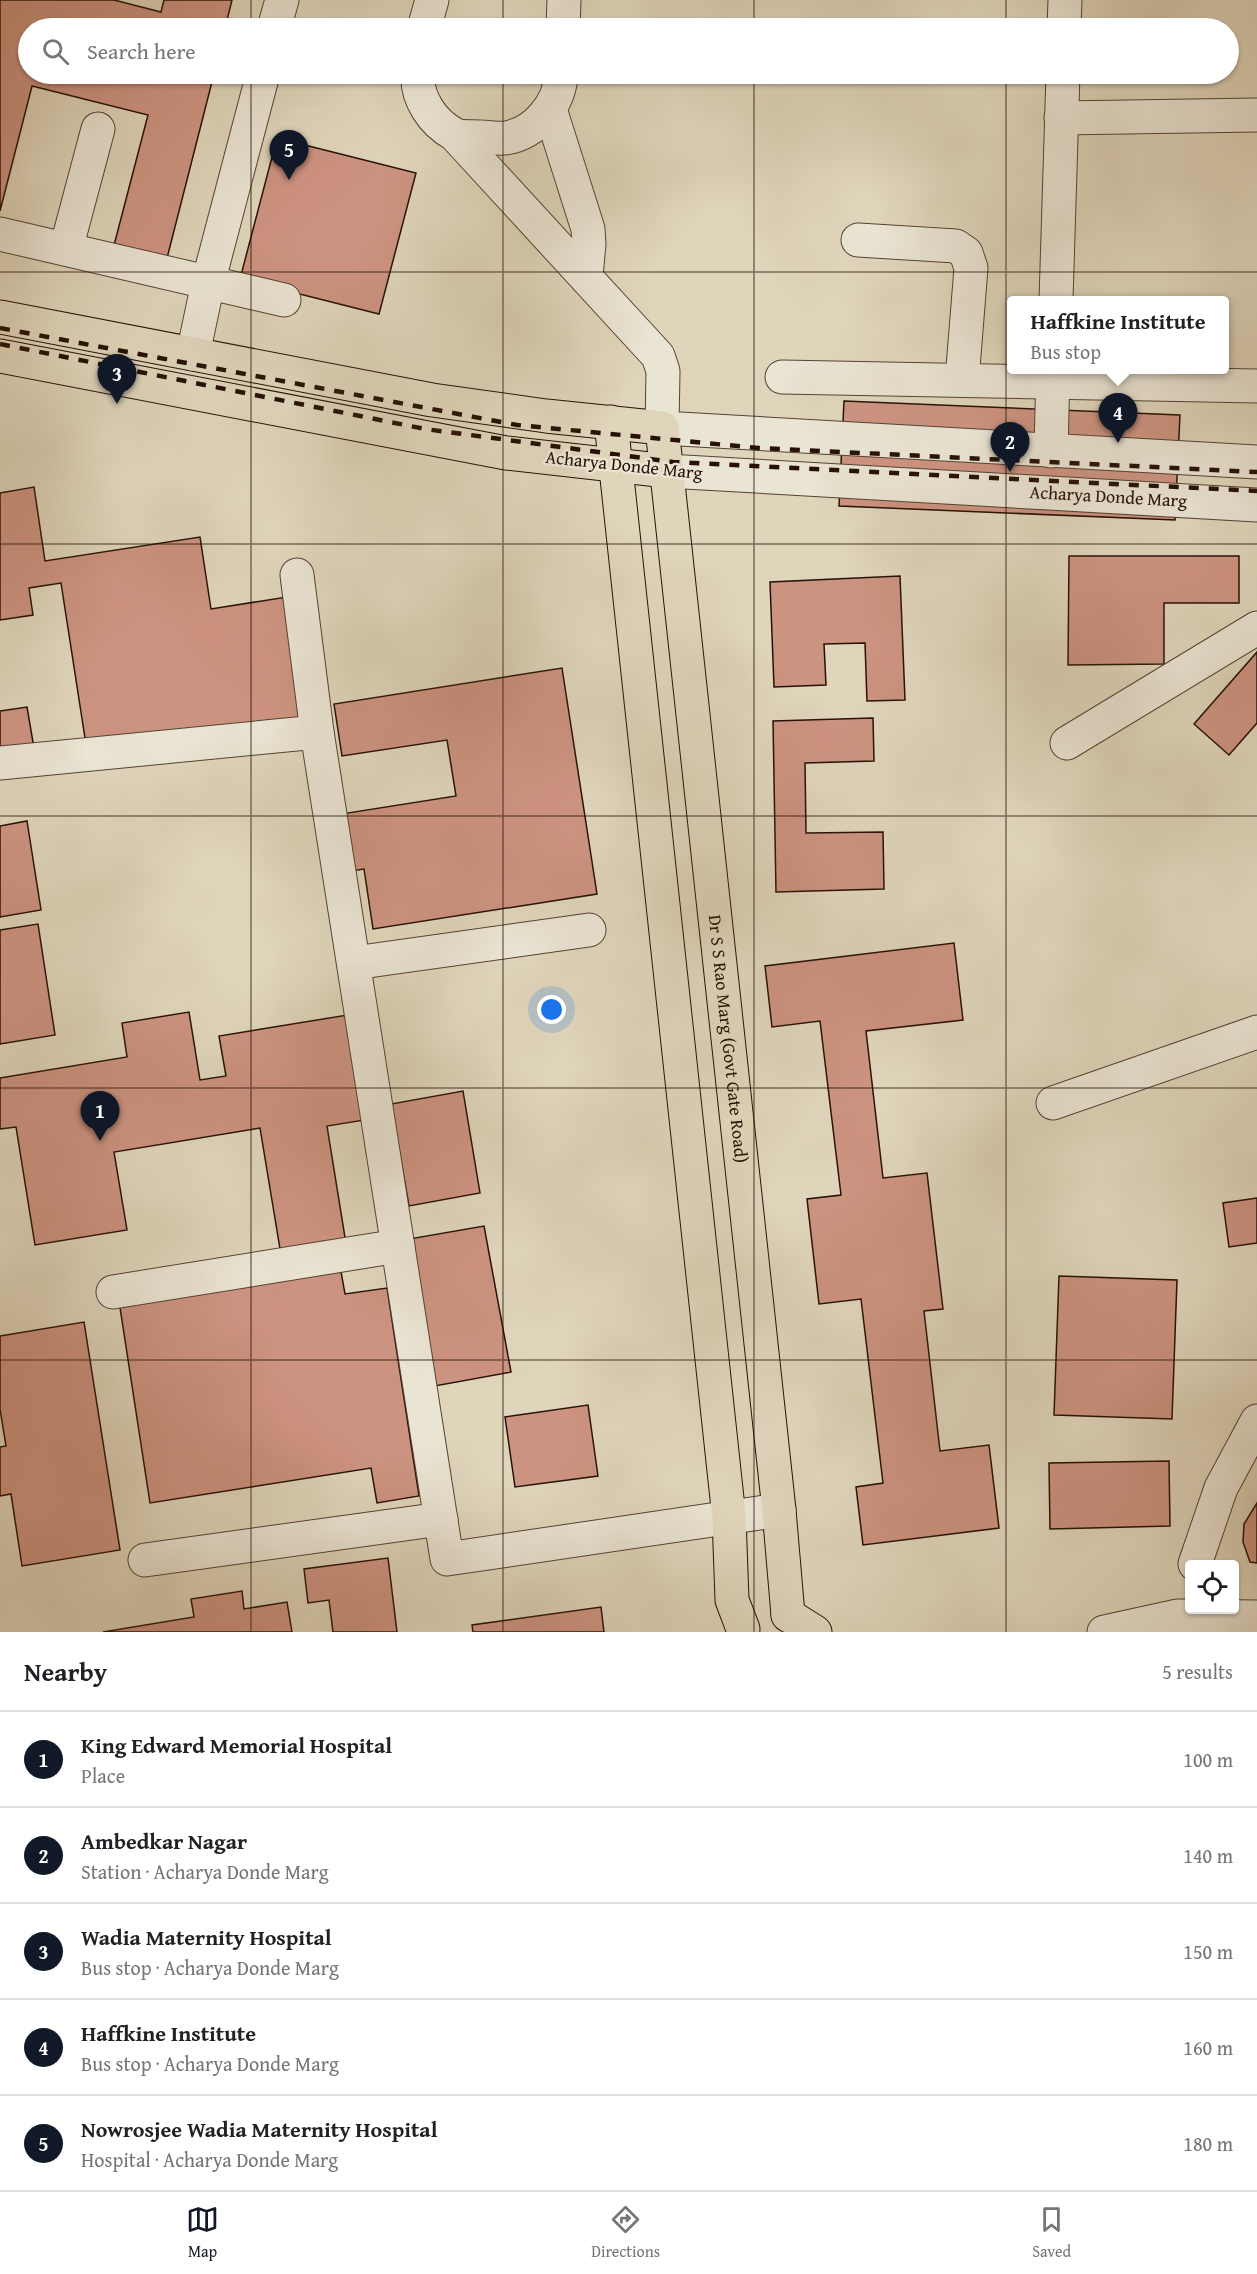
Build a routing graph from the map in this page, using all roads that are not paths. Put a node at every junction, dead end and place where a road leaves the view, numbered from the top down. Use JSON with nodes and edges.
{"nodes":[{"id":1,"x":282,"y":0,"type":"edge"},
{"id":2,"x":432,"y":0,"type":"edge"},
{"id":3,"x":564,"y":0,"type":"edge"},
{"id":4,"x":1065,"y":0,"type":"edge"},
{"id":5,"x":277,"y":18,"type":"edge"},
{"id":6,"x":427,"y":18,"type":"edge"},
{"id":7,"x":563,"y":18,"type":"edge"},
{"id":8,"x":1064,"y":18,"type":"edge"},
{"id":9,"x":260,"y":84,"type":"edge"},
{"id":10,"x":419,"y":84,"type":"edge"},
{"id":11,"x":559,"y":84,"type":"edge"},
{"id":12,"x":1063,"y":84,"type":"edge"},
{"id":13,"x":550,"y":109,"type":"junction"},
{"id":14,"x":1257,"y":115,"type":"edge"},
{"id":15,"x":1061,"y":118,"type":"junction"},
{"id":16,"x":98,"y":129,"type":"dead end"},
{"id":17,"x":455,"y":135,"type":"junction"},
{"id":18,"x":0,"y":234,"type":"edge"},
{"id":19,"x":858,"y":240,"type":"dead end"},
{"id":20,"x":66,"y":249,"type":"junction"},
{"id":21,"x":586,"y":276,"type":"junction"},
{"id":22,"x":208,"y":283,"type":"junction"},
{"id":23,"x":1056,"y":296,"type":"edge"},
{"id":24,"x":284,"y":300,"type":"dead end"},
{"id":25,"x":0,"y":317,"type":"edge"},
{"id":26,"x":47,"y":327,"type":"junction"},
{"id":27,"x":192,"y":354,"type":"junction"},
{"id":28,"x":0,"y":356,"type":"edge"},
{"id":29,"x":38,"y":363,"type":"junction"},
{"id":30,"x":1053,"y":376,"type":"edge"},
{"id":31,"x":782,"y":377,"type":"dead end"},
{"id":32,"x":962,"y":380,"type":"junction"},
{"id":33,"x":1257,"y":386,"type":"edge"},
{"id":34,"x":611,"y":422,"type":"junction"},
{"id":35,"x":662,"y":428,"type":"junction"},
{"id":36,"x":957,"y":446,"type":"junction"},
{"id":37,"x":1051,"y":451,"type":"junction"},
{"id":38,"x":1203,"y":459,"type":"junction"},
{"id":39,"x":1257,"y":462,"type":"edge"},
{"id":40,"x":616,"y":466,"type":"junction"},
{"id":41,"x":667,"y":471,"type":"junction"},
{"id":42,"x":955,"y":487,"type":"junction"},
{"id":43,"x":1201,"y":500,"type":"junction"},
{"id":44,"x":1257,"y":505,"type":"edge"},
{"id":45,"x":297,"y":575,"type":"dead end"},
{"id":46,"x":1257,"y":628,"type":"edge"},
{"id":47,"x":317,"y":732,"type":"junction"},
{"id":48,"x":1067,"y":743,"type":"dead end"},
{"id":49,"x":0,"y":763,"type":"edge"},
{"id":50,"x":589,"y":930,"type":"dead end"},
{"id":51,"x":354,"y":963,"type":"junction"},
{"id":52,"x":1257,"y":1032,"type":"edge"},
{"id":53,"x":1053,"y":1102,"type":"dead end"},
{"id":54,"x":398,"y":1246,"type":"junction"},
{"id":55,"x":113,"y":1292,"type":"dead end"},
{"id":56,"x":1257,"y":1421,"type":"edge"},
{"id":57,"x":779,"y":1510,"type":"junction"},
{"id":58,"x":729,"y":1517,"type":"junction"},
{"id":59,"x":441,"y":1520,"type":"junction"},
{"id":60,"x":145,"y":1560,"type":"dead end"},
{"id":61,"x":1196,"y":1560,"type":"edge"},
{"id":62,"x":1185,"y":1594,"type":"edge"},
{"id":63,"x":788,"y":1616,"type":"junction"},
{"id":64,"x":1177,"y":1616,"type":"junction"},
{"id":65,"x":1257,"y":1617,"type":"edge"},
{"id":66,"x":742,"y":1631,"type":"edge"},
{"id":67,"x":815,"y":1632,"type":"edge"},
{"id":68,"x":1104,"y":1632,"type":"edge"}],
"edges":[{"from":1,"to":5,"type":"street"},
{"from":2,"to":6,"type":"street"},
{"from":3,"to":7,"type":"street"},
{"from":4,"to":8,"type":"street"},
{"from":9,"to":22,"type":"street"},
{"from":10,"to":17,"type":"street"},
{"from":11,"to":13,"type":"street"},
{"from":12,"to":15,"type":"street"},
{"from":13,"to":17,"type":"street"},
{"from":13,"to":21,"type":"street"},
{"from":14,"to":15,"type":"street"},
{"from":15,"to":23,"type":"street"},
{"from":16,"to":20,"type":"street"},
{"from":17,"to":21,"type":"street"},
{"from":18,"to":20,"type":"street"},
{"from":19,"to":32,"type":"street"},
{"from":20,"to":22,"type":"street"},
{"from":21,"to":35,"type":"street"},
{"from":22,"to":24,"type":"street"},
{"from":22,"to":27,"type":"street"},
{"from":25,"to":26,"type":"main road"},
{"from":26,"to":27,"type":"main road"},
{"from":26,"to":29,"type":"main road"},
{"from":27,"to":34,"type":"main road"},
{"from":28,"to":29,"type":"main road","name":"Acharya Donde Marg"},
{"from":29,"to":40,"type":"main road","name":"Acharya Donde Marg"},
{"from":30,"to":32,"type":"street"},
{"from":30,"to":33,"type":"street"},
{"from":30,"to":37,"type":"street"},
{"from":31,"to":32,"type":"street"},
{"from":34,"to":35,"type":"main road"},
{"from":34,"to":40,"type":"main road"},
{"from":35,"to":36,"type":"street"},
{"from":35,"to":41,"type":"main road","name":"Dr S S Rao Marg (Govt Gate Road)"},
{"from":36,"to":37,"type":"street"},
{"from":36,"to":42,"type":"street"},
{"from":37,"to":38,"type":"street"},
{"from":38,"to":39,"type":"street"},
{"from":38,"to":43,"type":"street"},
{"from":40,"to":41,"type":"main road","name":"Acharya Donde Marg"},
{"from":40,"to":58,"type":"main road"},
{"from":41,"to":42,"type":"street","name":"Acharya Donde Marg"},
{"from":41,"to":57,"type":"main road","name":"Dr S S Rao Marg (Govt Gate Road)"},
{"from":42,"to":43,"type":"street","name":"Acharya Donde Marg"},
{"from":43,"to":44,"type":"street","name":"Acharya Donde Marg"},
{"from":45,"to":47,"type":"street"},
{"from":46,"to":48,"type":"street"},
{"from":47,"to":49,"type":"street"},
{"from":47,"to":51,"type":"street"},
{"from":50,"to":51,"type":"street"},
{"from":51,"to":54,"type":"street"},
{"from":52,"to":53,"type":"street"},
{"from":54,"to":55,"type":"street"},
{"from":54,"to":59,"type":"street"},
{"from":56,"to":61,"type":"street"},
{"from":57,"to":58,"type":"street"},
{"from":57,"to":63,"type":"main road","name":"Dr S S Rao Marg (Govt Gate Road)"},
{"from":58,"to":59,"type":"street"},
{"from":58,"to":66,"type":"main road"},
{"from":59,"to":60,"type":"street"},
{"from":62,"to":64,"type":"street"},
{"from":63,"to":66,"type":"main road"},
{"from":63,"to":67,"type":"main road"},
{"from":64,"to":65,"type":"street"},
{"from":64,"to":68,"type":"street"}]}
